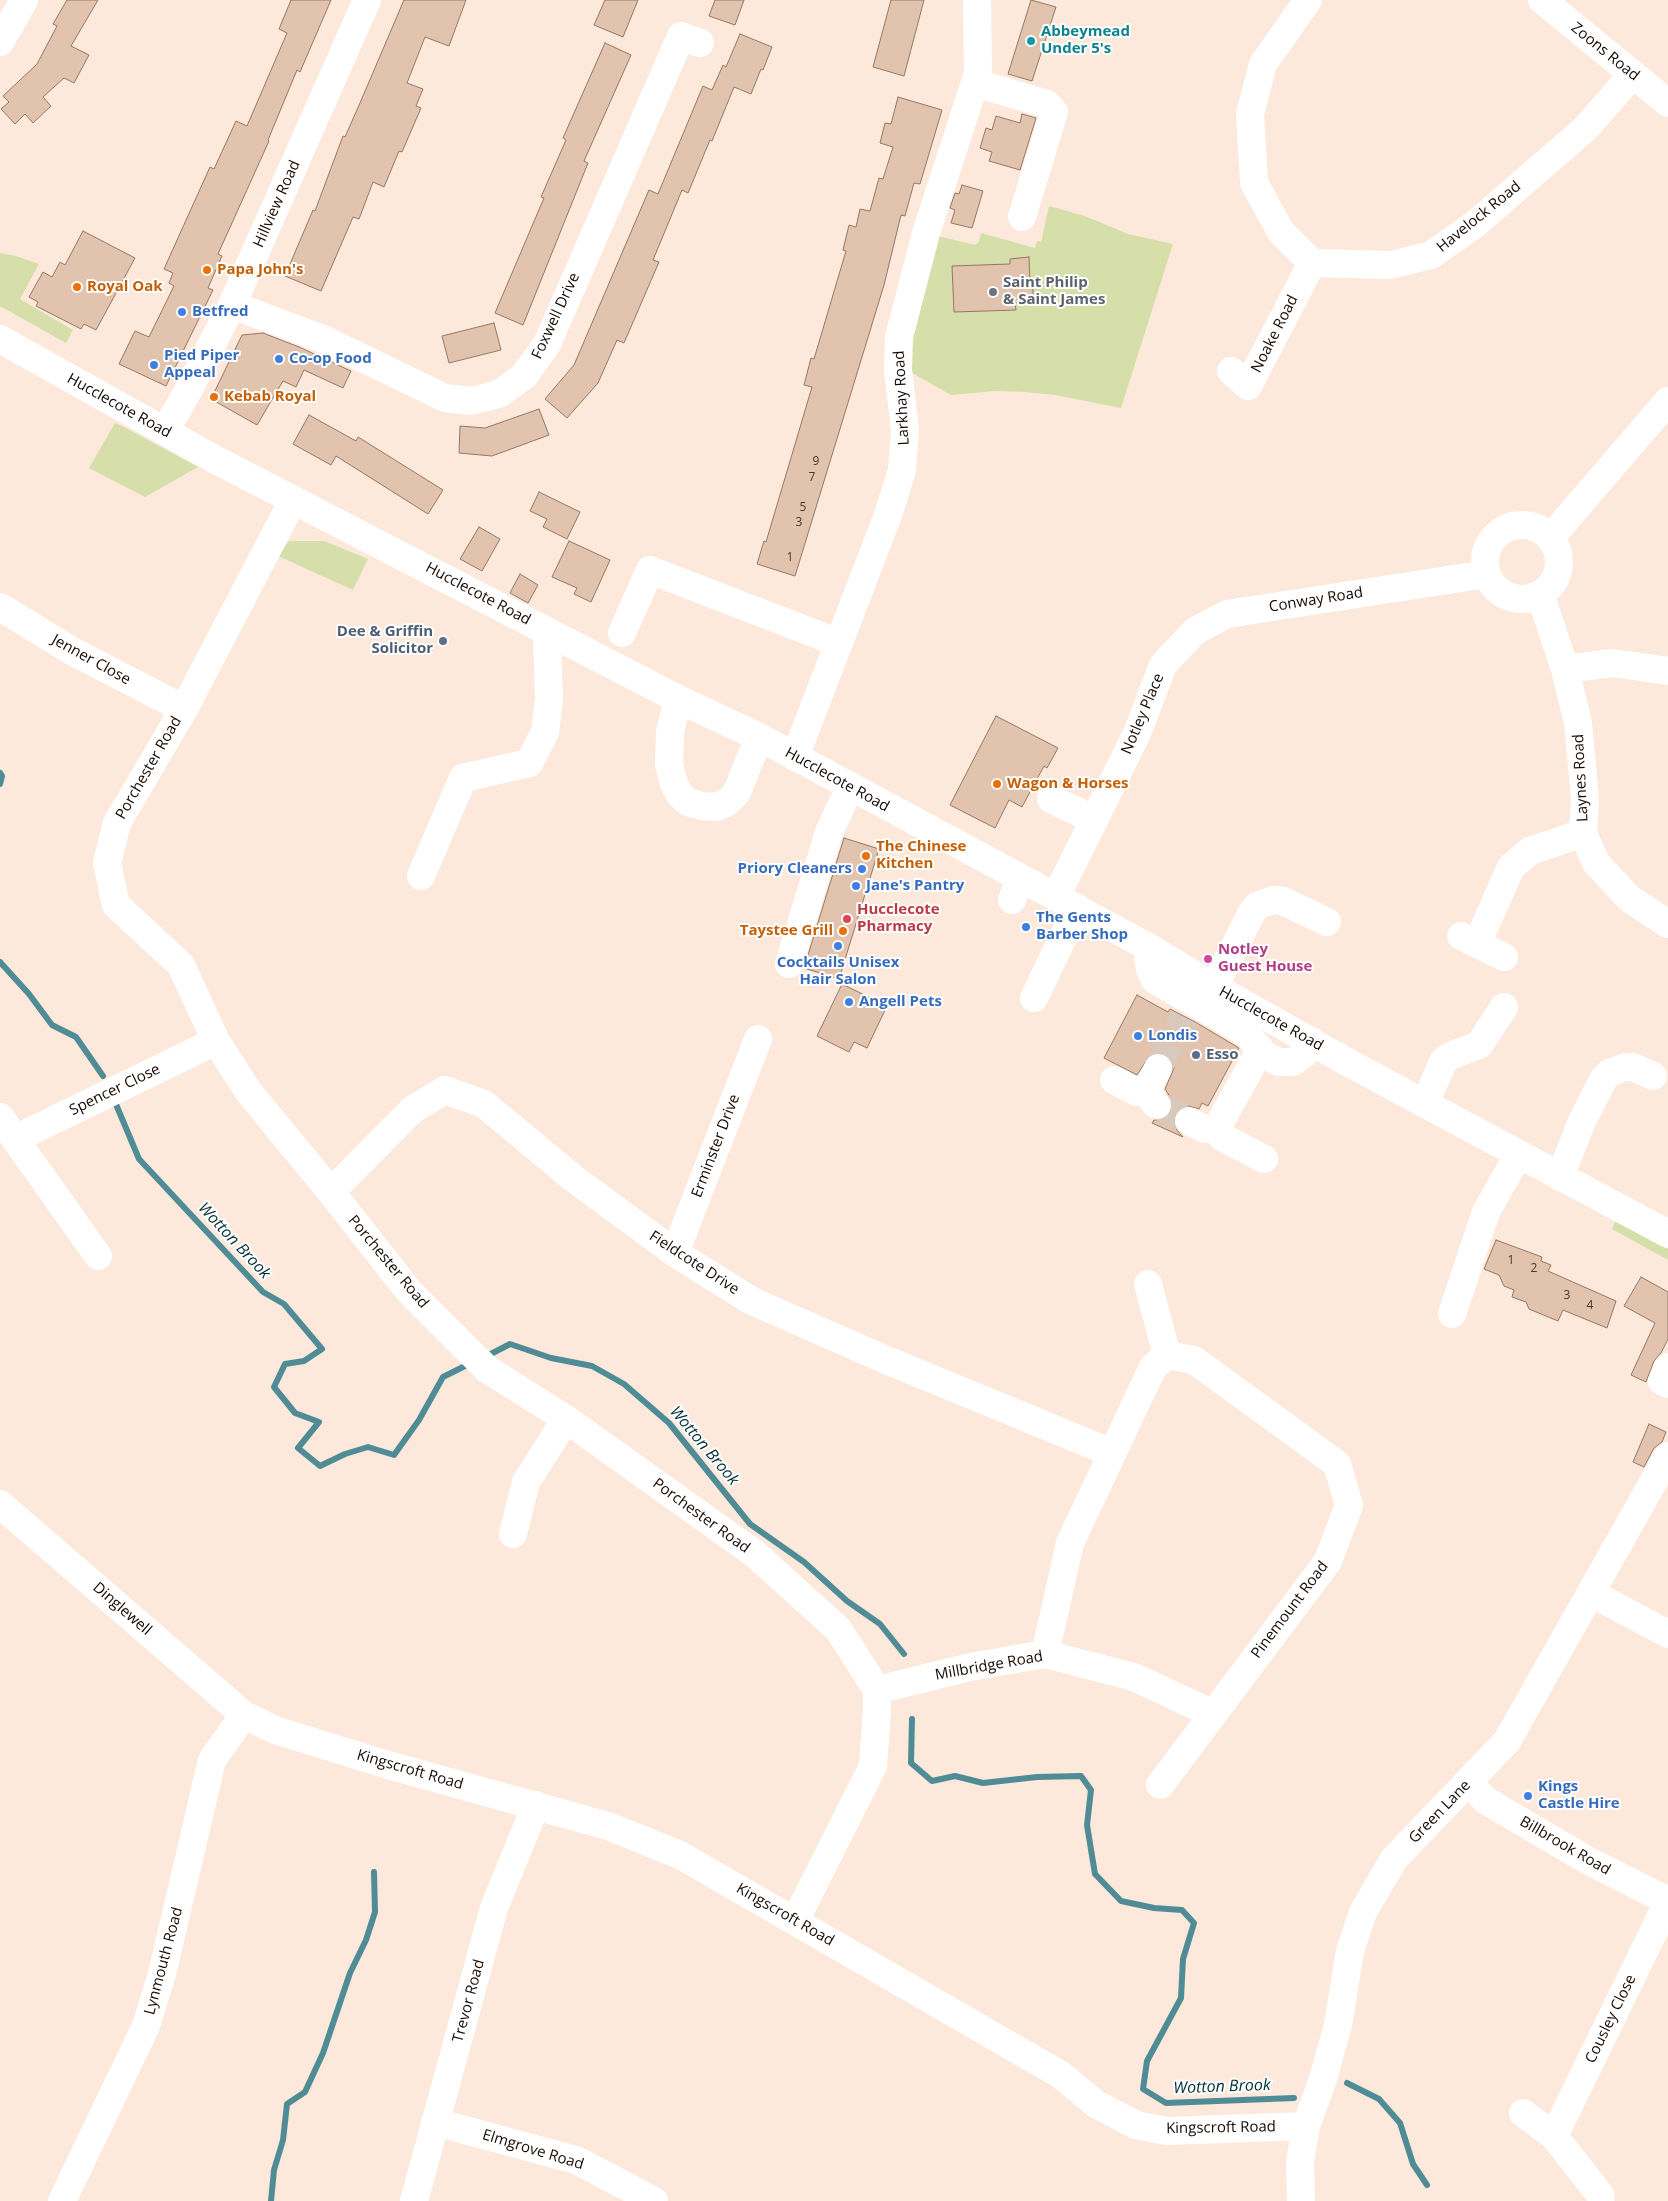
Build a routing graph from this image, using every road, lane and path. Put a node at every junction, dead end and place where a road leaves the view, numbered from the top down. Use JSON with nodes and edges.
{"nodes":[{"id":1,"x":24,"y":0,"type":"edge"},
{"id":2,"x":367,"y":0,"type":"edge"},
{"id":3,"x":977,"y":0,"type":"edge"},
{"id":4,"x":1308,"y":0,"type":"edge"},
{"id":5,"x":1542,"y":0,"type":"edge"},
{"id":6,"x":682,"y":36,"type":"dead end"},
{"id":7,"x":0,"y":42,"type":"edge"},
{"id":8,"x":1632,"y":75,"type":"junction"},
{"id":9,"x":975,"y":83,"type":"junction"},
{"id":10,"x":1668,"y":103,"type":"edge"},
{"id":11,"x":1022,"y":217,"type":"dead end"},
{"id":12,"x":1312,"y":262,"type":"junction"},
{"id":13,"x":232,"y":305,"type":"junction"},
{"id":14,"x":0,"y":339,"type":"edge"},
{"id":15,"x":1249,"y":385,"type":"dead end"},
{"id":16,"x":1668,"y":402,"type":"edge"},
{"id":17,"x":164,"y":430,"type":"junction"},
{"id":18,"x":293,"y":500,"type":"junction"},
{"id":19,"x":1551,"y":537,"type":"junction"},
{"id":20,"x":1487,"y":574,"type":"junction"},
{"id":21,"x":1540,"y":594,"type":"junction"},
{"id":22,"x":0,"y":607,"type":"edge"},
{"id":23,"x":547,"y":631,"type":"junction"},
{"id":24,"x":622,"y":633,"type":"dead end"},
{"id":25,"x":839,"y":642,"type":"junction"},
{"id":26,"x":1163,"y":665,"type":"joint"},
{"id":27,"x":1565,"y":669,"type":"junction"},
{"id":28,"x":1668,"y":671,"type":"edge"},
{"id":29,"x":678,"y":699,"type":"junction"},
{"id":30,"x":184,"y":709,"type":"junction"},
{"id":31,"x":759,"y":737,"type":"junction"},
{"id":32,"x":795,"y":757,"type":"junction"},
{"id":33,"x":850,"y":787,"type":"junction"},
{"id":34,"x":1051,"y":799,"type":"dead end"},
{"id":35,"x":1093,"y":819,"type":"junction"},
{"id":36,"x":922,"y":826,"type":"junction"},
{"id":37,"x":1583,"y":833,"type":"junction"},
{"id":38,"x":927,"y":855,"type":"dead end"},
{"id":39,"x":421,"y":876,"type":"dead end"},
{"id":40,"x":1066,"y":902,"type":"junction"},
{"id":41,"x":1327,"y":922,"type":"dead end"},
{"id":42,"x":1668,"y":924,"type":"edge"},
{"id":43,"x":1150,"y":948,"type":"junction"},
{"id":44,"x":1504,"y":957,"type":"dead end"},
{"id":45,"x":789,"y":964,"type":"dead end"},
{"id":46,"x":1214,"y":987,"type":"junction"},
{"id":47,"x":1034,"y":998,"type":"dead end"},
{"id":48,"x":1504,"y":1007,"type":"dead end"},
{"id":49,"x":758,"y":1039,"type":"dead end"},
{"id":50,"x":216,"y":1041,"type":"junction"},
{"id":51,"x":1312,"y":1041,"type":"junction"},
{"id":52,"x":1266,"y":1056,"type":"junction"},
{"id":53,"x":1653,"y":1076,"type":"dead end"},
{"id":54,"x":1114,"y":1080,"type":"dead end"},
{"id":55,"x":1155,"y":1088,"type":"tunnel mouth"},
{"id":56,"x":1425,"y":1104,"type":"junction"},
{"id":57,"x":7,"y":1128,"type":"edge"},
{"id":58,"x":1518,"y":1155,"type":"junction"},
{"id":59,"x":1264,"y":1159,"type":"dead end"},
{"id":60,"x":1560,"y":1177,"type":"junction"},
{"id":61,"x":331,"y":1192,"type":"junction"},
{"id":62,"x":1668,"y":1234,"type":"edge"},
{"id":63,"x":675,"y":1253,"type":"junction"},
{"id":64,"x":98,"y":1256,"type":"dead end"},
{"id":65,"x":1148,"y":1284,"type":"dead end"},
{"id":66,"x":1452,"y":1314,"type":"dead end"},
{"id":67,"x":1167,"y":1355,"type":"junction"},
{"id":68,"x":1668,"y":1366,"type":"edge"},
{"id":69,"x":1668,"y":1384,"type":"edge"},
{"id":70,"x":566,"y":1419,"type":"junction"},
{"id":71,"x":1112,"y":1453,"type":"junction"},
{"id":72,"x":1668,"y":1456,"type":"edge"},
{"id":73,"x":0,"y":1504,"type":"edge"},
{"id":74,"x":513,"y":1534,"type":"dead end"},
{"id":75,"x":1591,"y":1593,"type":"junction"},
{"id":76,"x":1668,"y":1634,"type":"edge"},
{"id":77,"x":1045,"y":1654,"type":"junction"},
{"id":78,"x":877,"y":1690,"type":"junction"},
{"id":79,"x":1213,"y":1714,"type":"junction"},
{"id":80,"x":244,"y":1715,"type":"junction"},
{"id":81,"x":1469,"y":1782,"type":"junction"},
{"id":82,"x":1160,"y":1785,"type":"dead end"},
{"id":83,"x":536,"y":1804,"type":"junction"},
{"id":84,"x":1668,"y":1901,"type":"edge"},
{"id":85,"x":795,"y":1921,"type":"junction"},
{"id":86,"x":1523,"y":2113,"type":"dead end"},
{"id":87,"x":435,"y":2122,"type":"junction"},
{"id":88,"x":1306,"y":2126,"type":"junction"},
{"id":89,"x":1554,"y":2136,"type":"junction"},
{"id":90,"x":1601,"y":2196,"type":"dead end"},
{"id":91,"x":62,"y":2201,"type":"edge"},
{"id":92,"x":414,"y":2201,"type":"edge"},
{"id":93,"x":654,"y":2201,"type":"edge"},
{"id":94,"x":1301,"y":2201,"type":"edge"}],
"edges":[{"from":1,"to":7,"type":"street"},
{"from":2,"to":13,"type":"street","name":"Hillview Road"},
{"from":3,"to":9,"type":"street","name":"Larkhay Road"},
{"from":4,"to":12,"type":"street"},
{"from":5,"to":8,"type":"street","name":"Zoons Road"},
{"from":6,"to":13,"type":"street","name":"Foxwell Drive"},
{"from":8,"to":10,"type":"street","name":"Zoons Road"},
{"from":8,"to":12,"type":"street","name":"Havelock Road"},
{"from":9,"to":11,"type":"street"},
{"from":9,"to":25,"type":"street","name":"Larkhay Road"},
{"from":12,"to":15,"type":"street","name":"Noake Road"},
{"from":13,"to":17,"type":"street","name":"Hillview Road"},
{"from":14,"to":17,"type":"street","name":"Hucclecote Road"},
{"from":16,"to":19,"type":"street"},
{"from":17,"to":18,"type":"street","name":"Hucclecote Road"},
{"from":18,"to":23,"type":"street","name":"Hucclecote Road"},
{"from":18,"to":30,"type":"street","name":"Porchester Road"},
{"from":19,"to":20,"type":"street"},
{"from":19,"to":21,"type":"street"},
{"from":20,"to":21,"type":"street"},
{"from":20,"to":26,"type":"street","name":"Conway Road"},
{"from":21,"to":27,"type":"street"},
{"from":22,"to":30,"type":"street","name":"Jenner Close"},
{"from":23,"to":29,"type":"street","name":"Hucclecote Road"},
{"from":23,"to":39,"type":"street"},
{"from":24,"to":25,"type":"street"},
{"from":25,"to":32,"type":"street","name":"Larkhay Road"},
{"from":26,"to":35,"type":"street","name":"Notley Place"},
{"from":27,"to":28,"type":"street"},
{"from":27,"to":37,"type":"street","name":"Laynes Road"},
{"from":29,"to":31,"type":"street","name":"Hucclecote Road"},
{"from":29,"to":31,"type":"street"},
{"from":30,"to":50,"type":"street","name":"Porchester Road"},
{"from":31,"to":32,"type":"street","name":"Hucclecote Road"},
{"from":32,"to":33,"type":"street","name":"Hucclecote Road"},
{"from":33,"to":36,"type":"street","name":"Hucclecote Road"},
{"from":33,"to":45,"type":"street"},
{"from":34,"to":35,"type":"street"},
{"from":35,"to":40,"type":"street","name":"Notley Place"},
{"from":36,"to":38,"type":"street"},
{"from":36,"to":40,"type":"street","name":"Hucclecote Road"},
{"from":37,"to":42,"type":"street","name":"Laynes Road"},
{"from":37,"to":44,"type":"street","name":"Laynes Road"},
{"from":40,"to":43,"type":"street","name":"Hucclecote Road"},
{"from":40,"to":47,"type":"street","name":"Notley Place"},
{"from":41,"to":46,"type":"street"},
{"from":43,"to":46,"type":"street","name":"Hucclecote Road"},
{"from":43,"to":52,"type":"street"},
{"from":46,"to":51,"type":"street","name":"Hucclecote Road"},
{"from":48,"to":56,"type":"street"},
{"from":49,"to":63,"type":"street","name":"Erminster Drive"},
{"from":50,"to":57,"type":"street","name":"Spencer Close"},
{"from":50,"to":61,"type":"street","name":"Porchester Road"},
{"from":51,"to":52,"type":"street"},
{"from":51,"to":56,"type":"street","name":"Hucclecote Road"},
{"from":52,"to":59,"type":"street"},
{"from":53,"to":60,"type":"street"},
{"from":54,"to":55,"type":"street"},
{"from":56,"to":58,"type":"street","name":"Hucclecote Road"},
{"from":57,"to":64,"type":"street","name":"Spencer Close"},
{"from":58,"to":60,"type":"street","name":"Hucclecote Road"},
{"from":58,"to":66,"type":"street"},
{"from":60,"to":62,"type":"street","name":"Hucclecote Road"},
{"from":61,"to":63,"type":"street","name":"Fieldcote Drive"},
{"from":61,"to":70,"type":"street","name":"Porchester Road"},
{"from":63,"to":71,"type":"street","name":"Fieldcote Drive"},
{"from":65,"to":67,"type":"street"},
{"from":67,"to":71,"type":"street"},
{"from":67,"to":79,"type":"street","name":"Pinemount Road"},
{"from":68,"to":69,"type":"street"},
{"from":70,"to":74,"type":"street"},
{"from":70,"to":78,"type":"street","name":"Porchester Road"},
{"from":71,"to":77,"type":"street"},
{"from":72,"to":75,"type":"street","name":"Green Lane"},
{"from":73,"to":80,"type":"street","name":"Dinglewell"},
{"from":75,"to":76,"type":"street"},
{"from":75,"to":81,"type":"street","name":"Green Lane"},
{"from":77,"to":78,"type":"street","name":"Millbridge Road"},
{"from":77,"to":79,"type":"street","name":"Millbridge Road"},
{"from":78,"to":85,"type":"street"},
{"from":79,"to":82,"type":"street","name":"Pinemount Road"},
{"from":80,"to":83,"type":"street","name":"Kingscroft Road"},
{"from":80,"to":91,"type":"street","name":"Lynmouth Road"},
{"from":81,"to":84,"type":"street","name":"Billbrook Road"},
{"from":81,"to":88,"type":"street","name":"Green Lane"},
{"from":83,"to":85,"type":"street","name":"Kingscroft Road"},
{"from":83,"to":87,"type":"street","name":"Trevor Road"},
{"from":84,"to":89,"type":"street","name":"Cousley Close"},
{"from":85,"to":88,"type":"street","name":"Kingscroft Road"},
{"from":86,"to":89,"type":"street"},
{"from":87,"to":92,"type":"street","name":"Trevor Road"},
{"from":87,"to":93,"type":"street","name":"Elmgrove Road"},
{"from":88,"to":94,"type":"street","name":"Green Lane"},
{"from":89,"to":90,"type":"street"}]}
